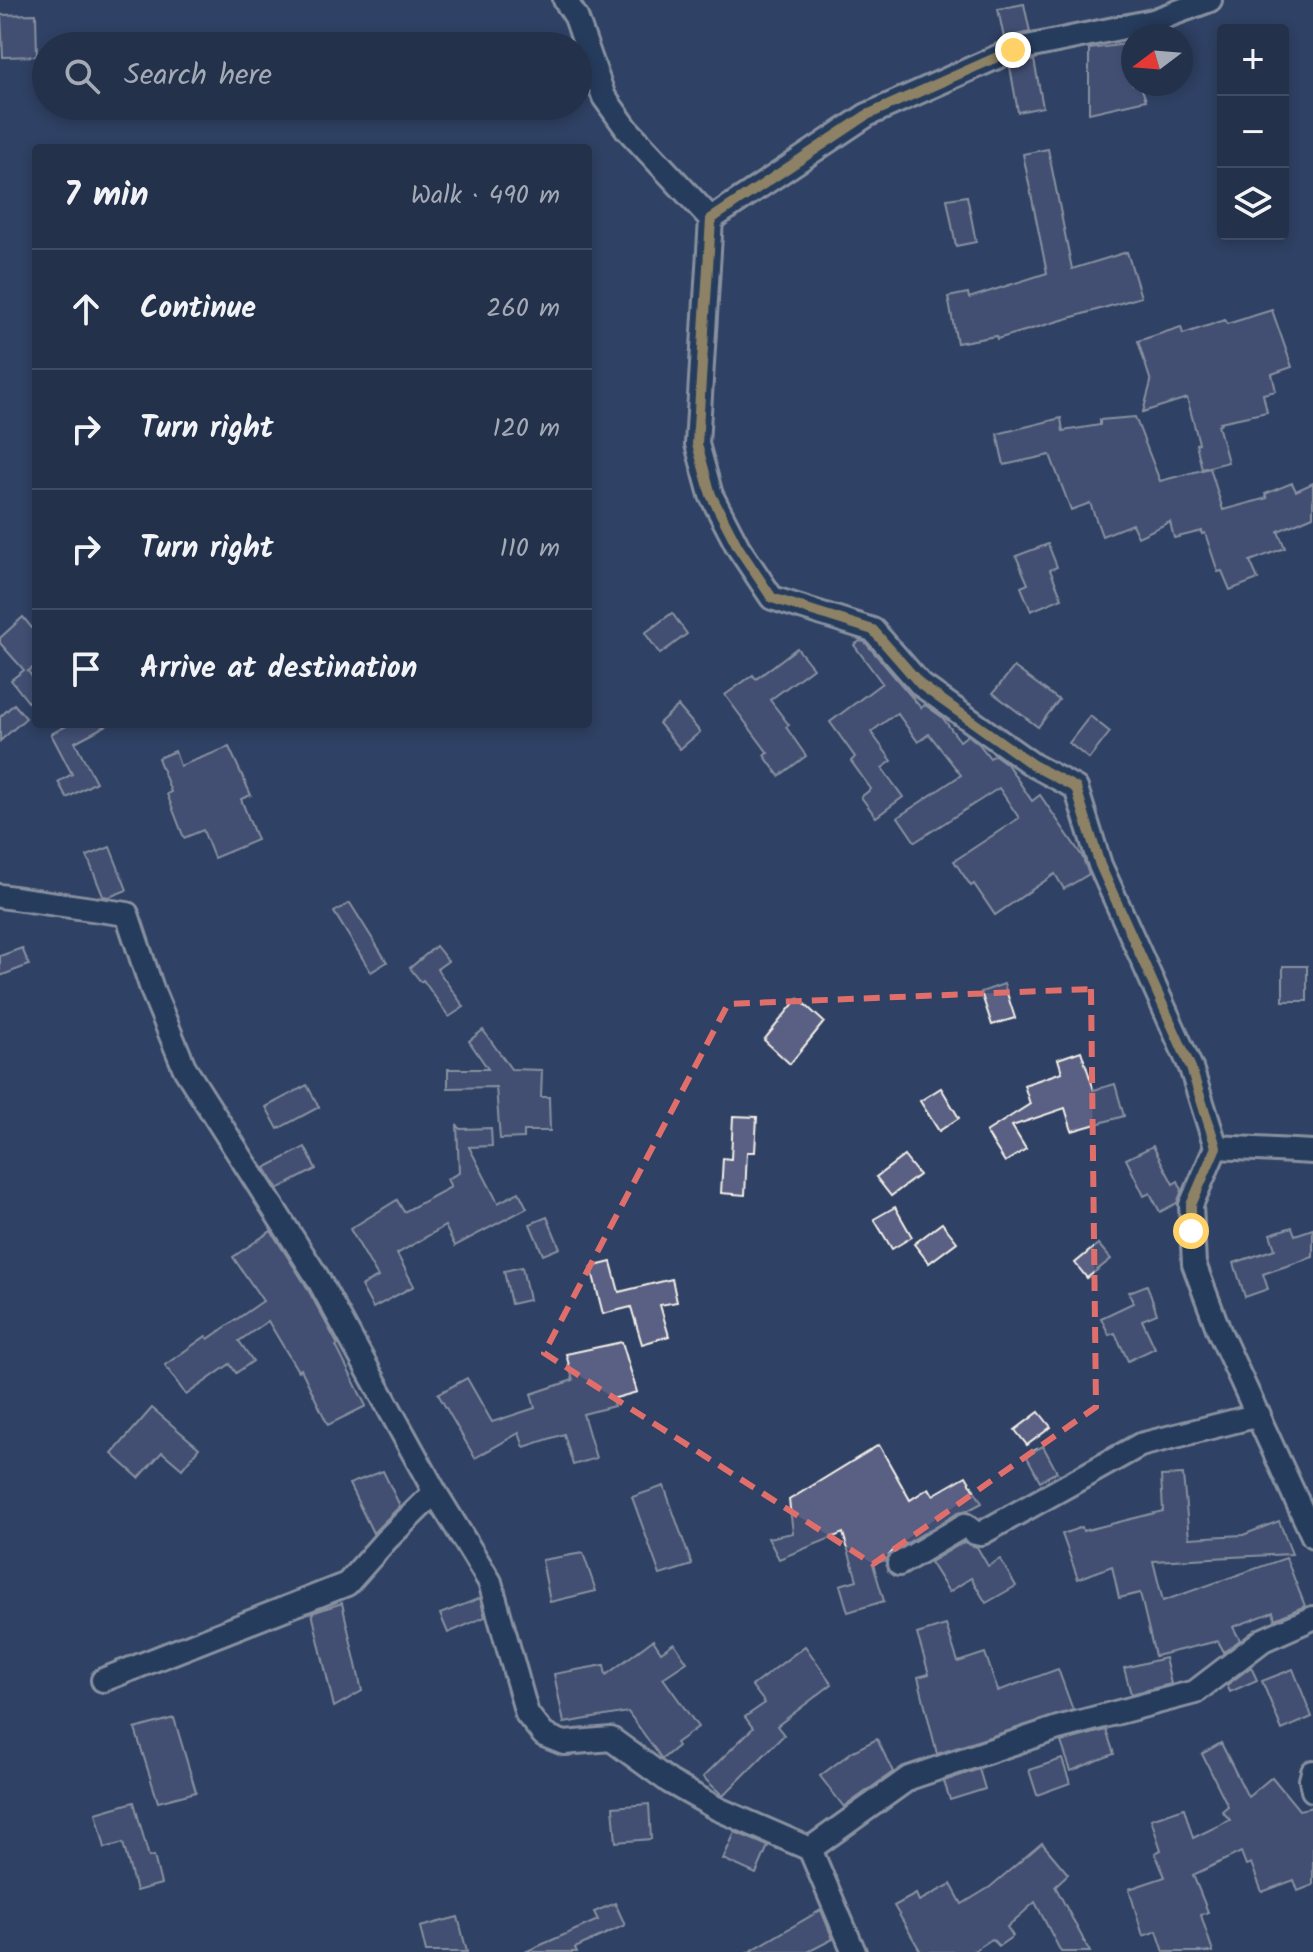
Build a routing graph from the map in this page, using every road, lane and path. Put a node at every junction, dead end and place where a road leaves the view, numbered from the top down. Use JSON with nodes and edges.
{"nodes":[{"id":1,"x":565,"y":0,"type":"edge"},
{"id":2,"x":1210,"y":0,"type":"edge"},
{"id":3,"x":581,"y":32,"type":"edge"},
{"id":4,"x":592,"y":63,"type":"edge"},
{"id":5,"x":711,"y":219,"type":"junction"},
{"id":6,"x":0,"y":896,"type":"edge"},
{"id":7,"x":1216,"y":1147,"type":"junction"},
{"id":8,"x":1313,"y":1152,"type":"edge"},
{"id":9,"x":1259,"y":1415,"type":"junction"},
{"id":10,"x":435,"y":1492,"type":"junction"},
{"id":11,"x":1313,"y":1536,"type":"edge"},
{"id":12,"x":899,"y":1564,"type":"dead end"},
{"id":13,"x":1313,"y":1618,"type":"edge"},
{"id":14,"x":103,"y":1680,"type":"dead end"},
{"id":15,"x":1313,"y":1772,"type":"edge"},
{"id":16,"x":1313,"y":1790,"type":"edge"},
{"id":17,"x":810,"y":1849,"type":"junction"},
{"id":18,"x":854,"y":1952,"type":"edge"}],
"edges":[{"from":1,"to":3,"type":"street"},
{"from":2,"to":5,"type":"street"},
{"from":4,"to":5,"type":"street"},
{"from":5,"to":7,"type":"street"},
{"from":6,"to":10,"type":"street"},
{"from":7,"to":8,"type":"street"},
{"from":7,"to":9,"type":"street"},
{"from":9,"to":11,"type":"street"},
{"from":9,"to":12,"type":"street"},
{"from":10,"to":14,"type":"street"},
{"from":10,"to":17,"type":"street"},
{"from":13,"to":17,"type":"street"},
{"from":15,"to":16,"type":"street"},
{"from":17,"to":18,"type":"street"}]}
